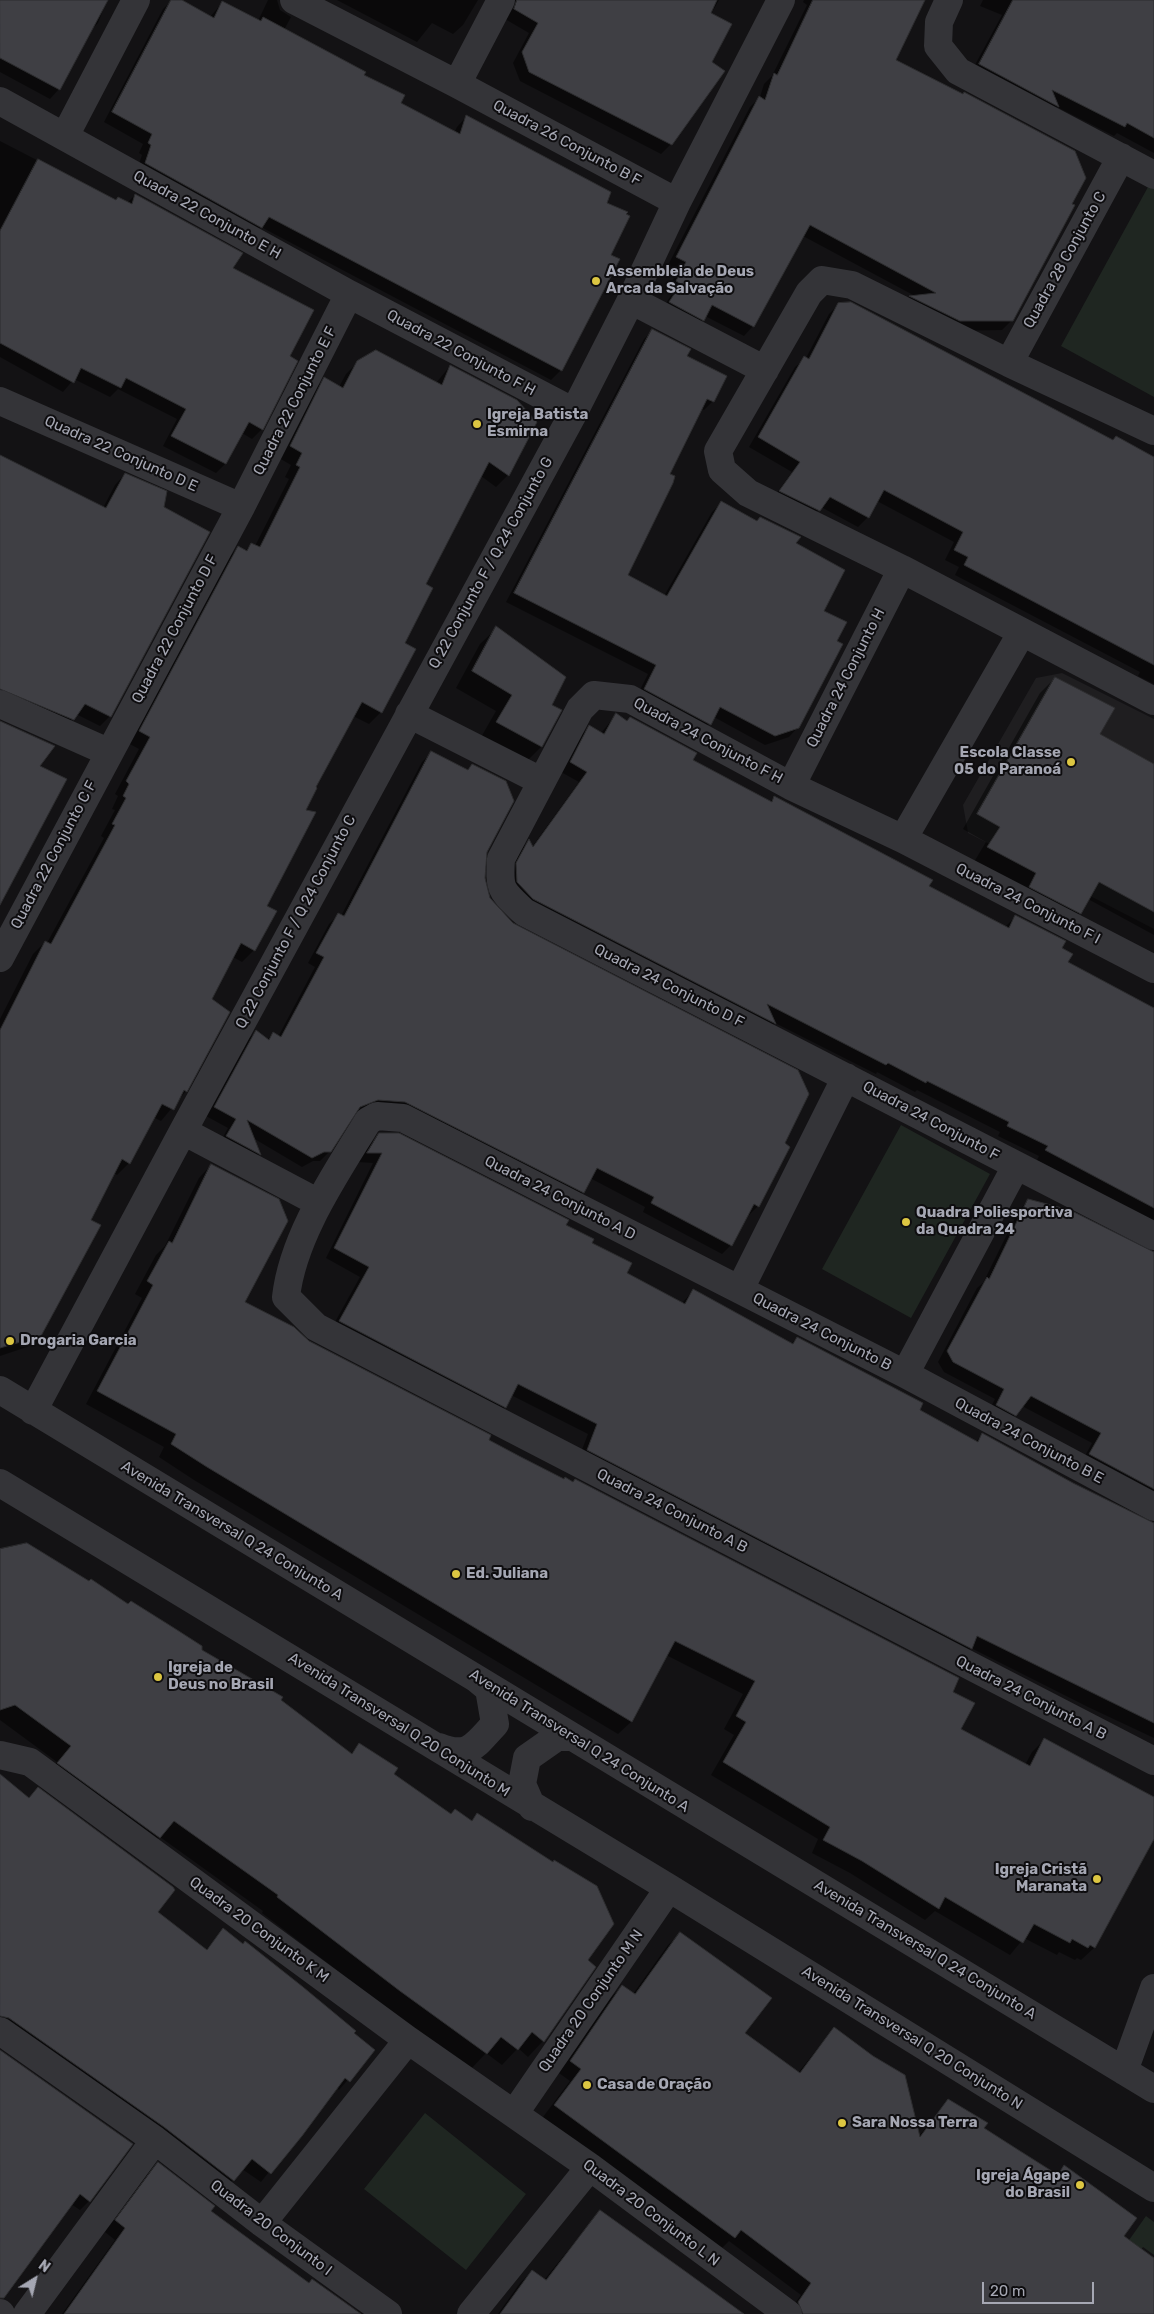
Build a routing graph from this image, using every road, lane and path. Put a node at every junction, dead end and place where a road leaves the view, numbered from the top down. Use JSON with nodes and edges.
{"nodes":[{"id":1,"x":136,"y":0,"type":"edge"},
{"id":2,"x":294,"y":0,"type":"edge"},
{"id":3,"x":501,"y":0,"type":"edge"},
{"id":4,"x":781,"y":0,"type":"edge"},
{"id":5,"x":949,"y":0,"type":"edge"},
{"id":6,"x":457,"y":84,"type":"junction"},
{"id":7,"x":0,"y":101,"type":"edge"},
{"id":8,"x":65,"y":136,"type":"junction"},
{"id":9,"x":1121,"y":157,"type":"junction"},
{"id":10,"x":1154,"y":175,"type":"edge"},
{"id":11,"x":676,"y":202,"type":"junction"},
{"id":12,"x":349,"y":294,"type":"junction"},
{"id":13,"x":631,"y":300,"type":"junction"},
{"id":14,"x":1009,"y":363,"type":"junction"},
{"id":15,"x":765,"y":370,"type":"junction"},
{"id":16,"x":0,"y":401,"type":"edge"},
{"id":17,"x":574,"y":412,"type":"junction"},
{"id":18,"x":1154,"y":431,"type":"edge"},
{"id":19,"x":241,"y":507,"type":"junction"},
{"id":20,"x":902,"y":569,"type":"junction"},
{"id":21,"x":1022,"y":632,"type":"junction"},
{"id":22,"x":1154,"y":701,"type":"edge"},
{"id":23,"x":0,"y":704,"type":"edge"},
{"id":24,"x":409,"y":714,"type":"junction"},
{"id":25,"x":108,"y":752,"type":"junction"},
{"id":26,"x":541,"y":781,"type":"junction"},
{"id":27,"x":791,"y":786,"type":"junction"},
{"id":28,"x":903,"y":839,"type":"junction"},
{"id":29,"x":0,"y":958,"type":"edge"},
{"id":30,"x":1154,"y":969,"type":"edge"},
{"id":31,"x":846,"y":1076,"type":"junction"},
{"id":32,"x":377,"y":1116,"type":"joint"},
{"id":33,"x":183,"y":1131,"type":"junction"},
{"id":34,"x":1016,"y":1166,"type":"junction"},
{"id":35,"x":319,"y":1203,"type":"junction"},
{"id":36,"x":1154,"y":1236,"type":"edge"},
{"id":37,"x":740,"y":1289,"type":"junction"},
{"id":38,"x":905,"y":1374,"type":"junction"},
{"id":39,"x":0,"y":1390,"type":"edge"},
{"id":40,"x":33,"y":1411,"type":"junction"},
{"id":41,"x":0,"y":1483,"type":"edge"},
{"id":42,"x":1154,"y":1507,"type":"edge"},
{"id":43,"x":475,"y":1677,"type":"junction"},
{"id":44,"x":570,"y":1737,"type":"junction"},
{"id":45,"x":435,"y":1746,"type":"junction"},
{"id":46,"x":0,"y":1755,"type":"edge"},
{"id":47,"x":1154,"y":1761,"type":"edge"},
{"id":48,"x":532,"y":1807,"type":"junction"},
{"id":49,"x":669,"y":1888,"type":"junction"},
{"id":50,"x":1154,"y":1988,"type":"edge"},
{"id":51,"x":0,"y":2031,"type":"edge"},
{"id":52,"x":408,"y":2040,"type":"junction"},
{"id":53,"x":1124,"y":2070,"type":"junction"},
{"id":54,"x":1154,"y":2089,"type":"edge"},
{"id":55,"x":514,"y":2114,"type":"junction"},
{"id":56,"x":155,"y":2140,"type":"junction"},
{"id":57,"x":590,"y":2166,"type":"junction"},
{"id":58,"x":1154,"y":2188,"type":"edge"},
{"id":59,"x":262,"y":2223,"type":"junction"},
{"id":60,"x":27,"y":2314,"type":"edge"},
{"id":61,"x":388,"y":2314,"type":"edge"},
{"id":62,"x":471,"y":2314,"type":"edge"},
{"id":63,"x":788,"y":2314,"type":"edge"}],
"edges":[{"from":1,"to":8,"type":"street"},
{"from":2,"to":6,"type":"street","name":"Quadra 26 Conjunto B F"},
{"from":3,"to":6,"type":"street"},
{"from":4,"to":11,"type":"street","name":"Q 22 Conjunto F / Q 24 Conjunto G"},
{"from":5,"to":9,"type":"street"},
{"from":6,"to":11,"type":"street","name":"Quadra 26 Conjunto B F"},
{"from":7,"to":8,"type":"street","name":"Quadra 22 Conjunto E H"},
{"from":8,"to":12,"type":"street","name":"Quadra 22 Conjunto E H"},
{"from":9,"to":10,"type":"street"},
{"from":9,"to":14,"type":"street","name":"Quadra 28 Conjunto C"},
{"from":11,"to":13,"type":"street","name":"Q 22 Conjunto F / Q 24 Conjunto G"},
{"from":12,"to":17,"type":"street","name":"Quadra 22 Conjunto F H"},
{"from":12,"to":19,"type":"street","name":"Quadra 22 Conjunto E F"},
{"from":13,"to":15,"type":"street"},
{"from":13,"to":17,"type":"street","name":"Q 22 Conjunto F / Q 24 Conjunto G"},
{"from":14,"to":15,"type":"street"},
{"from":14,"to":18,"type":"street"},
{"from":15,"to":20,"type":"street"},
{"from":16,"to":19,"type":"street","name":"Quadra 22 Conjunto D E"},
{"from":17,"to":24,"type":"street","name":"Q 22 Conjunto F / Q 24 Conjunto G"},
{"from":19,"to":25,"type":"street","name":"Quadra 22 Conjunto D F"},
{"from":20,"to":21,"type":"street"},
{"from":20,"to":27,"type":"street","name":"Quadra 24 Conjunto H"},
{"from":21,"to":22,"type":"street"},
{"from":21,"to":28,"type":"street"},
{"from":23,"to":25,"type":"street"},
{"from":24,"to":26,"type":"street"},
{"from":24,"to":33,"type":"street","name":"Q 22 Conjunto F / Q 24 Conjunto C"},
{"from":25,"to":29,"type":"street","name":"Quadra 22 Conjunto C F"},
{"from":26,"to":27,"type":"street","name":"Quadra 24 Conjunto F H"},
{"from":26,"to":31,"type":"street","name":"Quadra 24 Conjunto D F"},
{"from":27,"to":28,"type":"street"},
{"from":28,"to":30,"type":"street","name":"Quadra 24 Conjunto F I"},
{"from":31,"to":34,"type":"street","name":"Quadra 24 Conjunto F"},
{"from":31,"to":37,"type":"street"},
{"from":32,"to":35,"type":"street","name":"Quadra 24 Conjunto A B"},
{"from":32,"to":37,"type":"street","name":"Quadra 24 Conjunto A D"},
{"from":33,"to":35,"type":"street"},
{"from":33,"to":40,"type":"street","name":"Q 22 Conjunto F / Q 24 Conjunto C"},
{"from":34,"to":36,"type":"street","name":"Quadra 24 Conjunto F"},
{"from":34,"to":38,"type":"street"},
{"from":35,"to":47,"type":"street","name":"Quadra 24 Conjunto A B"},
{"from":37,"to":38,"type":"street","name":"Quadra 24 Conjunto B"},
{"from":38,"to":42,"type":"street","name":"Quadra 24 Conjunto B E"},
{"from":39,"to":40,"type":"street","name":"Avenida Transversal Q 24 Conjunto A"},
{"from":40,"to":43,"type":"street","name":"Avenida Transversal Q 24 Conjunto A"},
{"from":41,"to":45,"type":"street","name":"Avenida Transversal Q 20 Conjunto M"},
{"from":43,"to":44,"type":"street","name":"Avenida Transversal Q 24 Conjunto A"},
{"from":43,"to":45,"type":"street"},
{"from":44,"to":48,"type":"street"},
{"from":44,"to":53,"type":"street","name":"Avenida Transversal Q 24 Conjunto A"},
{"from":45,"to":48,"type":"street","name":"Avenida Transversal Q 20 Conjunto M"},
{"from":46,"to":52,"type":"street","name":"Quadra 20 Conjunto K M"},
{"from":48,"to":49,"type":"street","name":"Avenida Transversal Q 20 Conjunto M"},
{"from":49,"to":55,"type":"street","name":"Quadra 20 Conjunto M N"},
{"from":49,"to":58,"type":"street","name":"Avenida Transversal Q 20 Conjunto N"},
{"from":50,"to":53,"type":"street"},
{"from":51,"to":56,"type":"street","name":"Quadra 20 Conjunto I"},
{"from":52,"to":55,"type":"street","name":"Quadra 20 Conjunto K M"},
{"from":52,"to":59,"type":"street"},
{"from":53,"to":54,"type":"street","name":"Avenida Transversal Q 24 Conjunto A"},
{"from":55,"to":57,"type":"street","name":"Quadra 20 Conjunto L N"},
{"from":56,"to":59,"type":"street","name":"Quadra 20 Conjunto I"},
{"from":56,"to":60,"type":"street"},
{"from":57,"to":62,"type":"street"},
{"from":57,"to":63,"type":"street","name":"Quadra 20 Conjunto L N"},
{"from":59,"to":61,"type":"street","name":"Quadra 20 Conjunto I"}]}
